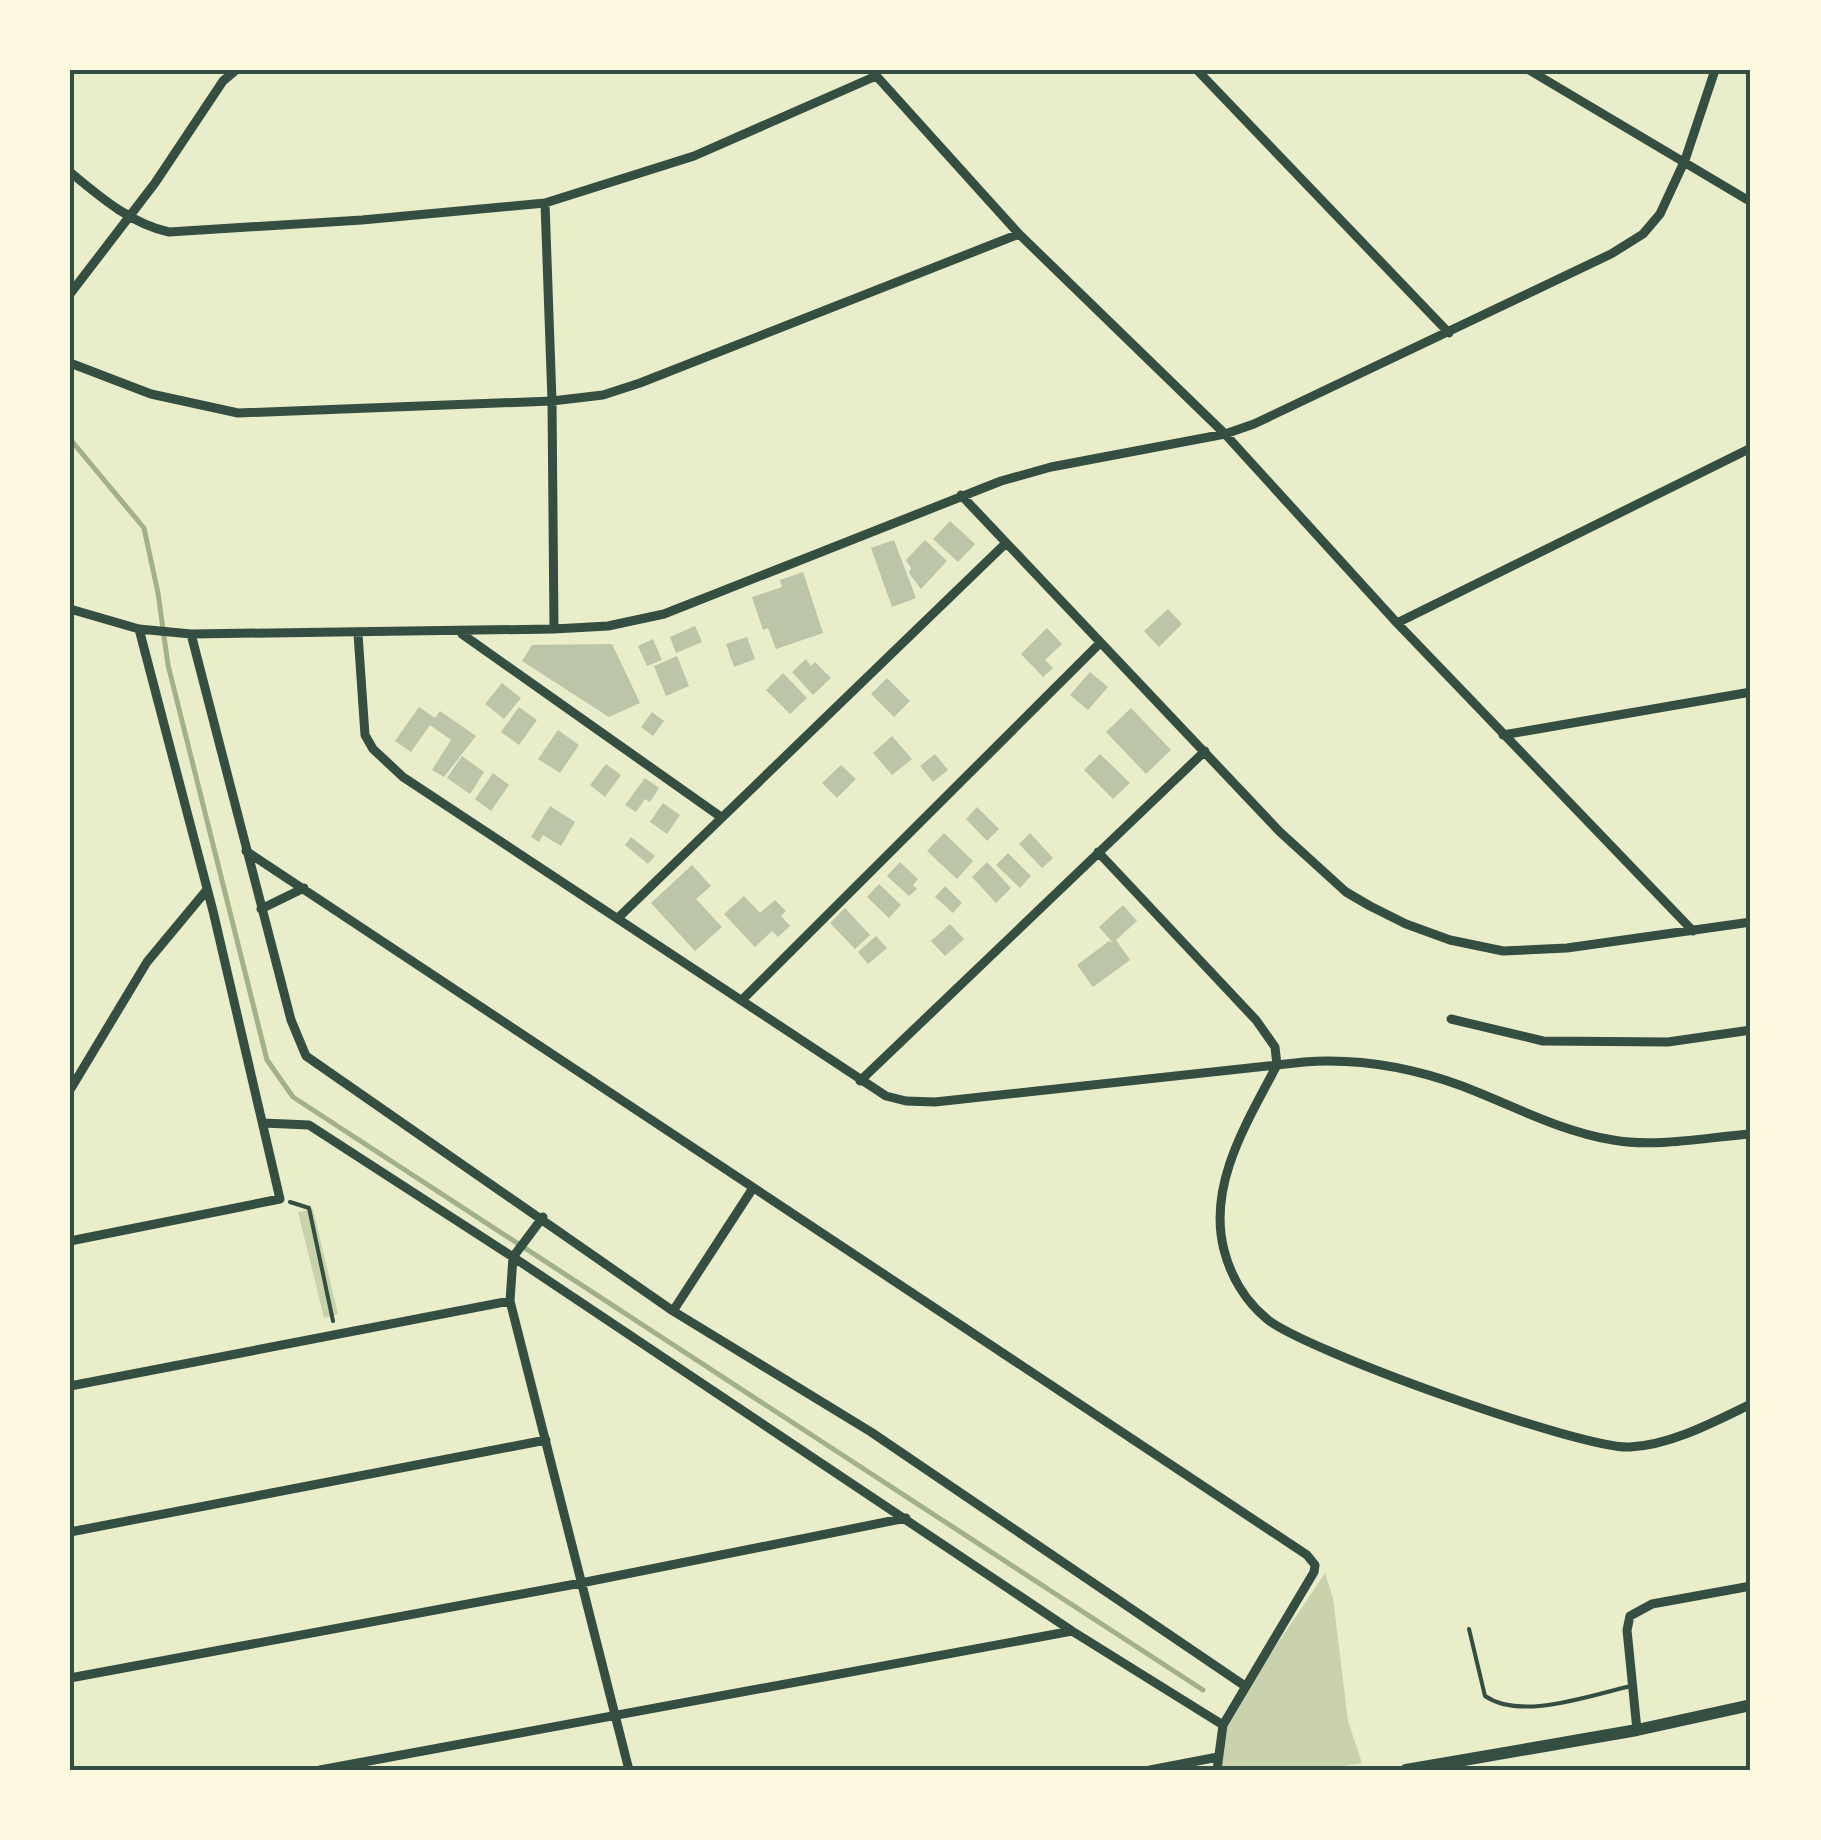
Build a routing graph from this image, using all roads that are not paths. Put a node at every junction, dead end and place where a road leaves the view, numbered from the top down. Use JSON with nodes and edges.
{"nodes":[{"id":1,"x":236,"y":70,"type":"edge"},
{"id":2,"x":1197,"y":70,"type":"edge"},
{"id":3,"x":1530,"y":70,"type":"edge"},
{"id":4,"x":1715,"y":70,"type":"edge"},
{"id":5,"x":874,"y":73,"type":"edge"},
{"id":6,"x":1685,"y":160,"type":"junction"},
{"id":7,"x":70,"y":172,"type":"edge"},
{"id":8,"x":1751,"y":202,"type":"edge"},
{"id":9,"x":545,"y":203,"type":"junction"},
{"id":10,"x":130,"y":217,"type":"junction"},
{"id":11,"x":1019,"y":234,"type":"junction"},
{"id":12,"x":70,"y":294,"type":"edge"},
{"id":13,"x":1449,"y":333,"type":"junction"},
{"id":14,"x":70,"y":363,"type":"edge"},
{"id":15,"x":552,"y":401,"type":"junction"},
{"id":16,"x":1225,"y":434,"type":"junction"},
{"id":17,"x":1751,"y":448,"type":"edge"},
{"id":18,"x":961,"y":495,"type":"junction"},
{"id":19,"x":1005,"y":544,"type":"junction"},
{"id":20,"x":70,"y":609,"type":"edge"},
{"id":21,"x":1397,"y":623,"type":"junction"},
{"id":22,"x":145,"y":629,"type":"junction"},
{"id":23,"x":554,"y":629,"type":"junction"},
{"id":24,"x":460,"y":633,"type":"junction"},
{"id":25,"x":191,"y":634,"type":"junction"},
{"id":26,"x":358,"y":634,"type":"junction"},
{"id":27,"x":1100,"y":643,"type":"junction"},
{"id":28,"x":1751,"y":692,"type":"edge"},
{"id":29,"x":1503,"y":735,"type":"junction"},
{"id":30,"x":1205,"y":751,"type":"junction"},
{"id":31,"x":721,"y":817,"type":"junction"},
{"id":32,"x":245,"y":850,"type":"junction"},
{"id":33,"x":1098,"y":852,"type":"junction"},
{"id":34,"x":304,"y":888,"type":"junction"},
{"id":35,"x":206,"y":891,"type":"junction"},
{"id":36,"x":261,"y":909,"type":"junction"},
{"id":37,"x":619,"y":918,"type":"junction"},
{"id":38,"x":1751,"y":922,"type":"edge"},
{"id":39,"x":1692,"y":931,"type":"junction"},
{"id":40,"x":743,"y":999,"type":"junction"},
{"id":41,"x":1451,"y":1019,"type":"dead end"},
{"id":42,"x":1751,"y":1030,"type":"edge"},
{"id":43,"x":1278,"y":1065,"type":"junction"},
{"id":44,"x":860,"y":1080,"type":"junction"},
{"id":45,"x":70,"y":1090,"type":"edge"},
{"id":46,"x":268,"y":1122,"type":"junction"},
{"id":47,"x":1751,"y":1134,"type":"edge"},
{"id":48,"x":754,"y":1188,"type":"junction"},
{"id":49,"x":543,"y":1217,"type":"junction"},
{"id":50,"x":70,"y":1242,"type":"edge"},
{"id":51,"x":516,"y":1254,"type":"junction"},
{"id":52,"x":510,"y":1301,"type":"junction"},
{"id":53,"x":674,"y":1311,"type":"junction"},
{"id":54,"x":70,"y":1386,"type":"edge"},
{"id":55,"x":1751,"y":1404,"type":"edge"},
{"id":56,"x":546,"y":1440,"type":"junction"},
{"id":57,"x":906,"y":1518,"type":"junction"},
{"id":58,"x":70,"y":1532,"type":"edge"},
{"id":59,"x":580,"y":1583,"type":"junction"},
{"id":60,"x":1751,"y":1586,"type":"edge"},
{"id":61,"x":1468,"y":1629,"type":"dead end"},
{"id":62,"x":1072,"y":1631,"type":"junction"},
{"id":63,"x":70,"y":1678,"type":"edge"},
{"id":64,"x":1245,"y":1686,"type":"junction"},
{"id":65,"x":1632,"y":1686,"type":"junction"},
{"id":66,"x":1751,"y":1705,"type":"edge"},
{"id":67,"x":616,"y":1718,"type":"junction"},
{"id":68,"x":1223,"y":1725,"type":"junction"},
{"id":69,"x":1637,"y":1730,"type":"junction"},
{"id":70,"x":1218,"y":1757,"type":"junction"},
{"id":71,"x":320,"y":1770,"type":"edge"},
{"id":72,"x":630,"y":1770,"type":"edge"},
{"id":73,"x":1150,"y":1770,"type":"edge"},
{"id":74,"x":1217,"y":1770,"type":"edge"},
{"id":75,"x":1406,"y":1770,"type":"edge"}],
"edges":[{"from":1,"to":10,"type":"street"},
{"from":2,"to":13,"type":"street"},
{"from":3,"to":6,"type":"street"},
{"from":4,"to":6,"type":"street"},
{"from":5,"to":9,"type":"street"},
{"from":5,"to":11,"type":"street"},
{"from":6,"to":8,"type":"street"},
{"from":6,"to":13,"type":"street"},
{"from":7,"to":10,"type":"street"},
{"from":9,"to":10,"type":"street"},
{"from":9,"to":15,"type":"street"},
{"from":10,"to":12,"type":"street"},
{"from":11,"to":15,"type":"street"},
{"from":11,"to":16,"type":"street"},
{"from":13,"to":16,"type":"street"},
{"from":14,"to":15,"type":"street"},
{"from":15,"to":23,"type":"street"},
{"from":16,"to":18,"type":"street"},
{"from":16,"to":21,"type":"street"},
{"from":17,"to":21,"type":"street"},
{"from":18,"to":19,"type":"street"},
{"from":18,"to":23,"type":"street"},
{"from":19,"to":27,"type":"street"},
{"from":19,"to":31,"type":"street"},
{"from":20,"to":22,"type":"street"},
{"from":21,"to":29,"type":"street"},
{"from":22,"to":25,"type":"street"},
{"from":22,"to":35,"type":"street"},
{"from":23,"to":24,"type":"street"},
{"from":24,"to":26,"type":"street"},
{"from":24,"to":31,"type":"street"},
{"from":25,"to":26,"type":"street"},
{"from":25,"to":32,"type":"street"},
{"from":26,"to":37,"type":"street"},
{"from":27,"to":30,"type":"street"},
{"from":27,"to":40,"type":"street"},
{"from":28,"to":29,"type":"street"},
{"from":29,"to":39,"type":"street"},
{"from":30,"to":33,"type":"street"},
{"from":30,"to":39,"type":"street"},
{"from":31,"to":37,"type":"street"},
{"from":32,"to":34,"type":"street"},
{"from":32,"to":36,"type":"street"},
{"from":33,"to":43,"type":"street"},
{"from":33,"to":44,"type":"street"},
{"from":34,"to":36,"type":"street"},
{"from":34,"to":48,"type":"street"},
{"from":35,"to":45,"type":"street"},
{"from":35,"to":46,"type":"street"},
{"from":36,"to":49,"type":"street"},
{"from":37,"to":40,"type":"street"},
{"from":38,"to":39,"type":"street"},
{"from":40,"to":44,"type":"street"},
{"from":41,"to":42,"type":"street"},
{"from":43,"to":44,"type":"street"},
{"from":43,"to":47,"type":"street"},
{"from":43,"to":55,"type":"street"},
{"from":46,"to":50,"type":"street"},
{"from":46,"to":51,"type":"street"},
{"from":48,"to":53,"type":"street"},
{"from":48,"to":64,"type":"street"},
{"from":49,"to":51,"type":"street"},
{"from":49,"to":53,"type":"street"},
{"from":51,"to":52,"type":"street"},
{"from":51,"to":57,"type":"street"},
{"from":52,"to":54,"type":"street"},
{"from":52,"to":56,"type":"street"},
{"from":53,"to":64,"type":"street"},
{"from":56,"to":58,"type":"street"},
{"from":56,"to":59,"type":"street"},
{"from":57,"to":59,"type":"street"},
{"from":57,"to":62,"type":"street"},
{"from":59,"to":63,"type":"street"},
{"from":59,"to":67,"type":"street"},
{"from":60,"to":65,"type":"street"},
{"from":61,"to":65,"type":"lane"},
{"from":62,"to":67,"type":"street"},
{"from":62,"to":68,"type":"street"},
{"from":64,"to":68,"type":"street"},
{"from":65,"to":69,"type":"street"},
{"from":66,"to":69,"type":"main road"},
{"from":67,"to":71,"type":"street"},
{"from":67,"to":72,"type":"street"},
{"from":68,"to":70,"type":"street"},
{"from":69,"to":75,"type":"main road"},
{"from":70,"to":73,"type":"street"},
{"from":70,"to":74,"type":"street"}]}
